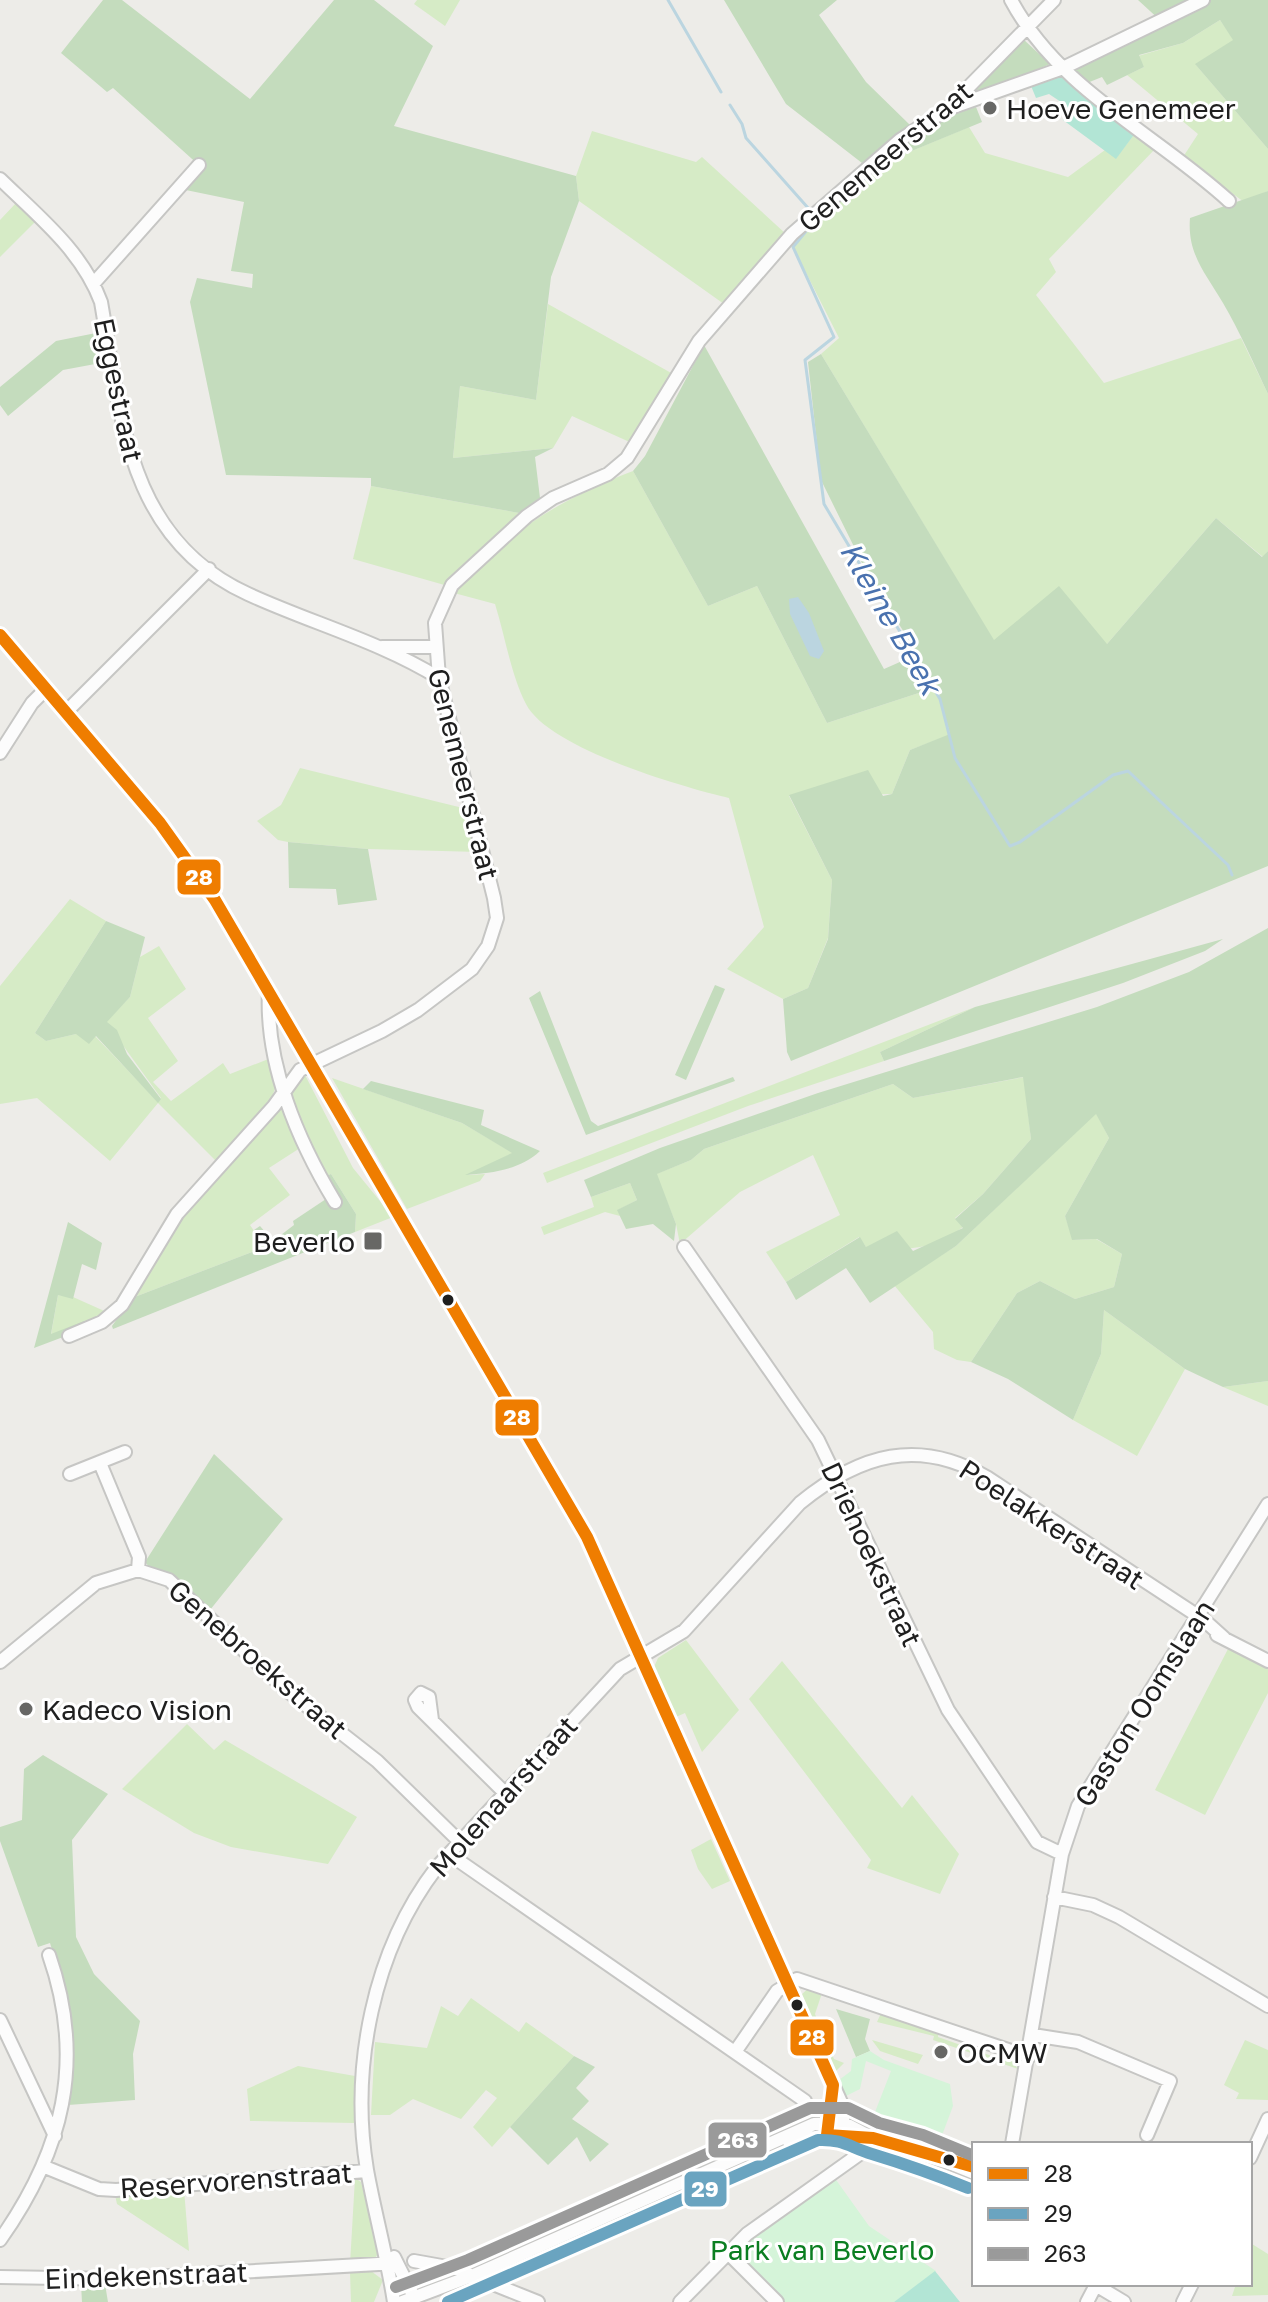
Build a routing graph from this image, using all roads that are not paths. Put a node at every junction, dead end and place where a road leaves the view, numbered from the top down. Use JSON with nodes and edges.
{"nodes":[{"id":1,"x":1011,"y":0,"type":"edge"},
{"id":2,"x":1054,"y":0,"type":"edge"},
{"id":3,"x":1203,"y":0,"type":"edge"},
{"id":4,"x":1027,"y":30,"type":"junction"},
{"id":5,"x":1063,"y":68,"type":"junction"},
{"id":6,"x":946,"y":110,"type":"junction"},
{"id":7,"x":199,"y":165,"type":"dead end"},
{"id":8,"x":0,"y":179,"type":"edge"},
{"id":9,"x":1229,"y":201,"type":"dead end"},
{"id":10,"x":94,"y":283,"type":"junction"},
{"id":11,"x":209,"y":569,"type":"junction"},
{"id":12,"x":0,"y":635,"type":"edge"},
{"id":13,"x":379,"y":647,"type":"junction"},
{"id":14,"x":435,"y":647,"type":"junction"},
{"id":15,"x":439,"y":678,"type":"junction"},
{"id":16,"x":46,"y":689,"type":"junction"},
{"id":17,"x":66,"y":712,"type":"junction"},
{"id":18,"x":0,"y":753,"type":"edge"},
{"id":19,"x":269,"y":991,"type":"junction"},
{"id":20,"x":311,"y":1063,"type":"junction"},
{"id":21,"x":284,"y":1088,"type":"junction"},
{"id":22,"x":335,"y":1202,"type":"dead end"},
{"id":23,"x":684,"y":1247,"type":"dead end"},
{"id":24,"x":69,"y":1336,"type":"dead end"},
{"id":25,"x":125,"y":1452,"type":"dead end"},
{"id":26,"x":100,"y":1463,"type":"junction"},
{"id":27,"x":70,"y":1474,"type":"dead end"},
{"id":28,"x":839,"y":1477,"type":"junction"},
{"id":29,"x":1268,"y":1504,"type":"edge"},
{"id":30,"x":138,"y":1570,"type":"junction"},
{"id":31,"x":1195,"y":1618,"type":"junction"},
{"id":32,"x":641,"y":1656,"type":"junction"},
{"id":33,"x":1268,"y":1661,"type":"edge"},
{"id":34,"x":0,"y":1662,"type":"edge"},
{"id":35,"x":432,"y":1720,"type":"dead end"},
{"id":36,"x":505,"y":1793,"type":"junction"},
{"id":37,"x":460,"y":1842,"type":"junction"},
{"id":38,"x":449,"y":1854,"type":"junction"},
{"id":39,"x":1062,"y":1854,"type":"junction"},
{"id":40,"x":1054,"y":1897,"type":"junction"},
{"id":41,"x":49,"y":1955,"type":"dead end"},
{"id":42,"x":787,"y":1984,"type":"junction"},
{"id":43,"x":1268,"y":2006,"type":"edge"},
{"id":44,"x":0,"y":2020,"type":"edge"},
{"id":45,"x":1033,"y":2035,"type":"junction"},
{"id":46,"x":1083,"y":2044,"type":"junction"},
{"id":47,"x":735,"y":2052,"type":"junction"},
{"id":48,"x":1029,"y":2057,"type":"junction"},
{"id":49,"x":1085,"y":2058,"type":"dead end"},
{"id":50,"x":833,"y":2085,"type":"junction"},
{"id":51,"x":805,"y":2101,"type":"dead end"},
{"id":52,"x":1268,"y":2119,"type":"edge"},
{"id":53,"x":827,"y":2128,"type":"junction"},
{"id":54,"x":843,"y":2130,"type":"junction"},
{"id":55,"x":1147,"y":2135,"type":"dead end"},
{"id":56,"x":55,"y":2136,"type":"junction"},
{"id":57,"x":873,"y":2138,"type":"junction"},
{"id":58,"x":1012,"y":2142,"type":"edge"},
{"id":59,"x":1252,"y":2154,"type":"edge"},
{"id":60,"x":45,"y":2167,"type":"junction"},
{"id":61,"x":971,"y":2169,"type":"edge"},
{"id":62,"x":367,"y":2171,"type":"junction"},
{"id":63,"x":0,"y":2240,"type":"edge"},
{"id":64,"x":728,"y":2253,"type":"junction"},
{"id":65,"x":414,"y":2261,"type":"dead end"},
{"id":66,"x":392,"y":2264,"type":"junction"},
{"id":67,"x":474,"y":2275,"type":"junction"},
{"id":68,"x":0,"y":2277,"type":"edge"},
{"id":69,"x":1098,"y":2286,"type":"edge"},
{"id":70,"x":408,"y":2300,"type":"edge"},
{"id":71,"x":394,"y":2302,"type":"edge"},
{"id":72,"x":538,"y":2302,"type":"edge"},
{"id":73,"x":680,"y":2302,"type":"edge"},
{"id":74,"x":777,"y":2302,"type":"edge"},
{"id":75,"x":1124,"y":2302,"type":"edge"}],
"edges":[{"from":1,"to":4,"type":"street"},
{"from":2,"to":4,"type":"street","name":"Genemeerstraat"},
{"from":3,"to":5,"type":"street"},
{"from":4,"to":5,"type":"street"},
{"from":4,"to":6,"type":"street","name":"Genemeerstraat"},
{"from":5,"to":6,"type":"street"},
{"from":5,"to":9,"type":"street"},
{"from":6,"to":14,"type":"street","name":"Genemeerstraat"},
{"from":7,"to":10,"type":"street"},
{"from":8,"to":10,"type":"street","name":"Eggestraat"},
{"from":10,"to":11,"type":"street","name":"Eggestraat"},
{"from":11,"to":13,"type":"street","name":"Eggestraat"},
{"from":11,"to":17,"type":"street"},
{"from":12,"to":16,"type":"street"},
{"from":13,"to":14,"type":"street","name":"Eggestraat"},
{"from":13,"to":15,"type":"street","name":"Eggestraat"},
{"from":14,"to":15,"type":"street","name":"Genemeerstraat"},
{"from":15,"to":20,"type":"street","name":"Genemeerstraat"},
{"from":16,"to":17,"type":"street"},
{"from":16,"to":18,"type":"street"},
{"from":17,"to":19,"type":"street"},
{"from":19,"to":20,"type":"street"},
{"from":19,"to":21,"type":"street"},
{"from":20,"to":21,"type":"street","name":"Genemeerstraat"},
{"from":20,"to":32,"type":"street"},
{"from":21,"to":22,"type":"street"},
{"from":21,"to":24,"type":"street","name":"Genemeerstraat"},
{"from":23,"to":28,"type":"street","name":"Driehoekstraat"},
{"from":25,"to":26,"type":"street"},
{"from":26,"to":27,"type":"street"},
{"from":26,"to":30,"type":"street"},
{"from":28,"to":31,"type":"street","name":"Poelakkerstraat"},
{"from":28,"to":32,"type":"street","name":"Poelakkerstraat"},
{"from":28,"to":39,"type":"street","name":"Driehoekstraat"},
{"from":29,"to":31,"type":"street","name":"Gaston Oomslaan"},
{"from":30,"to":34,"type":"street","name":"Genebroekstraat"},
{"from":30,"to":37,"type":"street","name":"Genebroekstraat"},
{"from":31,"to":33,"type":"street","name":"Poelakkerstraat"},
{"from":31,"to":39,"type":"street","name":"Gaston Oomslaan"},
{"from":32,"to":36,"type":"street","name":"Molenaarstraat"},
{"from":32,"to":42,"type":"street"},
{"from":35,"to":36,"type":"street"},
{"from":36,"to":37,"type":"street","name":"Molenaarstraat"},
{"from":37,"to":38,"type":"street","name":"Molenaarstraat"},
{"from":38,"to":47,"type":"street"},
{"from":38,"to":62,"type":"street","name":"Molenaarstraat"},
{"from":39,"to":40,"type":"street","name":"Gaston Oomslaan"},
{"from":40,"to":43,"type":"street"},
{"from":40,"to":45,"type":"street","name":"Gaston Oomslaan"},
{"from":41,"to":56,"type":"street"},
{"from":42,"to":47,"type":"street"},
{"from":42,"to":48,"type":"street"},
{"from":42,"to":50,"type":"street"},
{"from":44,"to":56,"type":"street"},
{"from":45,"to":46,"type":"street"},
{"from":45,"to":48,"type":"street","name":"Gaston Oomslaan"},
{"from":46,"to":49,"type":"street"},
{"from":46,"to":55,"type":"street"},
{"from":47,"to":51,"type":"street"},
{"from":48,"to":58,"type":"street","name":"Gaston Oomslaan"},
{"from":50,"to":53,"type":"street"},
{"from":50,"to":54,"type":"street"},
{"from":52,"to":59,"type":"street"},
{"from":53,"to":54,"type":"street"},
{"from":53,"to":67,"type":"street"},
{"from":54,"to":57,"type":"street"},
{"from":56,"to":60,"type":"street"},
{"from":57,"to":61,"type":"street"},
{"from":57,"to":64,"type":"street"},
{"from":60,"to":62,"type":"street","name":"Reservorenstraat"},
{"from":60,"to":63,"type":"street"},
{"from":62,"to":66,"type":"street","name":"Molenaarstraat"},
{"from":64,"to":73,"type":"street"},
{"from":64,"to":74,"type":"street"},
{"from":65,"to":67,"type":"street"},
{"from":66,"to":68,"type":"street","name":"Eindekenstraat"},
{"from":66,"to":70,"type":"street","name":"Molenaarstraat"},
{"from":66,"to":71,"type":"street","name":"Molenaarstraat"},
{"from":67,"to":70,"type":"street"},
{"from":67,"to":72,"type":"street"},
{"from":69,"to":75,"type":"street"}]}
